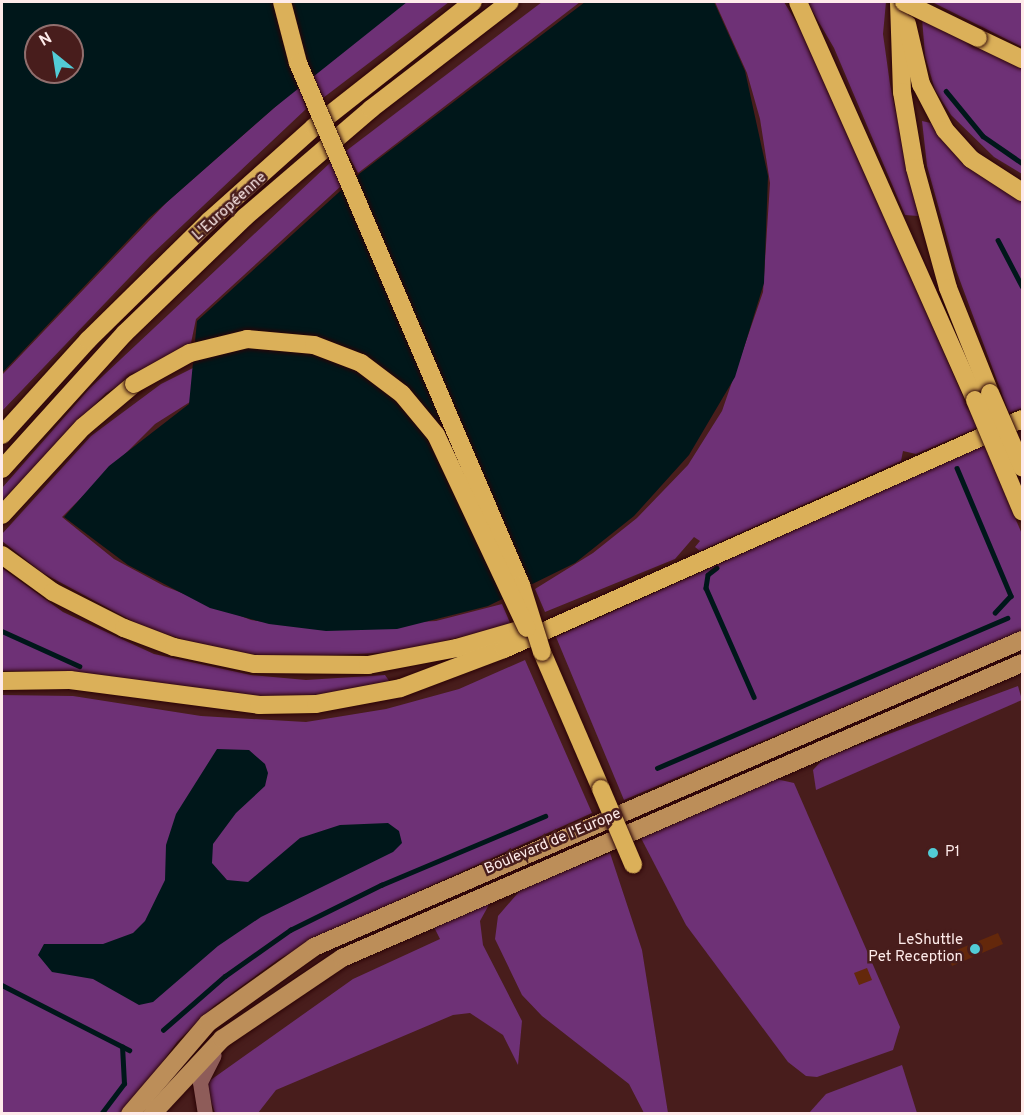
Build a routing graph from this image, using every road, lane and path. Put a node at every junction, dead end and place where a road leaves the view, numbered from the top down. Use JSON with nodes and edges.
{"nodes":[{"id":1,"x":282,"y":2,"type":"edge"},
{"id":2,"x":473,"y":2,"type":"edge"},
{"id":3,"x":510,"y":2,"type":"edge"},
{"id":4,"x":798,"y":2,"type":"edge"},
{"id":5,"x":903,"y":2,"type":"edge"},
{"id":6,"x":1023,"y":59,"type":"edge"},
{"id":7,"x":1023,"y":192,"type":"edge"},
{"id":8,"x":982,"y":396,"type":"junction"},
{"id":9,"x":1023,"y":419,"type":"edge"},
{"id":10,"x":2,"y":435,"type":"edge"},
{"id":11,"x":1023,"y":466,"type":"edge"},
{"id":12,"x":2,"y":469,"type":"edge"},
{"id":13,"x":1023,"y":511,"type":"edge"},
{"id":14,"x":2,"y":515,"type":"edge"},
{"id":15,"x":5,"y":558,"type":"edge"},
{"id":16,"x":695,"y":561,"type":"junction"},
{"id":17,"x":1023,"y":640,"type":"edge"},
{"id":18,"x":542,"y":652,"type":"junction"},
{"id":19,"x":1023,"y":663,"type":"edge"},
{"id":20,"x":1023,"y":677,"type":"edge"},
{"id":21,"x":2,"y":681,"type":"edge"},
{"id":22,"x":850,"y":737,"type":"junction"},
{"id":23,"x":633,"y":864,"type":"dead end"},
{"id":24,"x":253,"y":1016,"type":"junction"},
{"id":25,"x":130,"y":1113,"type":"edge"},
{"id":26,"x":152,"y":1113,"type":"edge"},
{"id":27,"x":206,"y":1113,"type":"edge"}],
"edges":[{"from":1,"to":18,"type":"highway","bridge":true},
{"from":2,"to":10,"type":"highway","name":"L'Européenne"},
{"from":3,"to":12,"type":"highway","name":"L'Européenne"},
{"from":4,"to":8,"type":"highway"},
{"from":5,"to":6,"type":"highway","bridge":true},
{"from":5,"to":7,"type":"highway"},
{"from":5,"to":8,"type":"highway"},
{"from":8,"to":11,"type":"highway","bridge":true},
{"from":8,"to":13,"type":"highway","bridge":true},
{"from":9,"to":16,"type":"highway"},
{"from":14,"to":18,"type":"highway","bridge":true},
{"from":15,"to":16,"type":"highway"},
{"from":16,"to":21,"type":"highway"},
{"from":17,"to":25,"type":"main road","name":"Boulevard de l'Europe"},
{"from":18,"to":23,"type":"highway","bridge":true},
{"from":19,"to":22,"type":"main road","name":"Boulevard de l'Europe"},
{"from":20,"to":22,"type":"main road"},
{"from":22,"to":24,"type":"main road","name":"Boulevard de l'Europe"},
{"from":24,"to":26,"type":"main road","name":"Boulevard de l'Europe"},
{"from":24,"to":27,"type":"street"}]}
